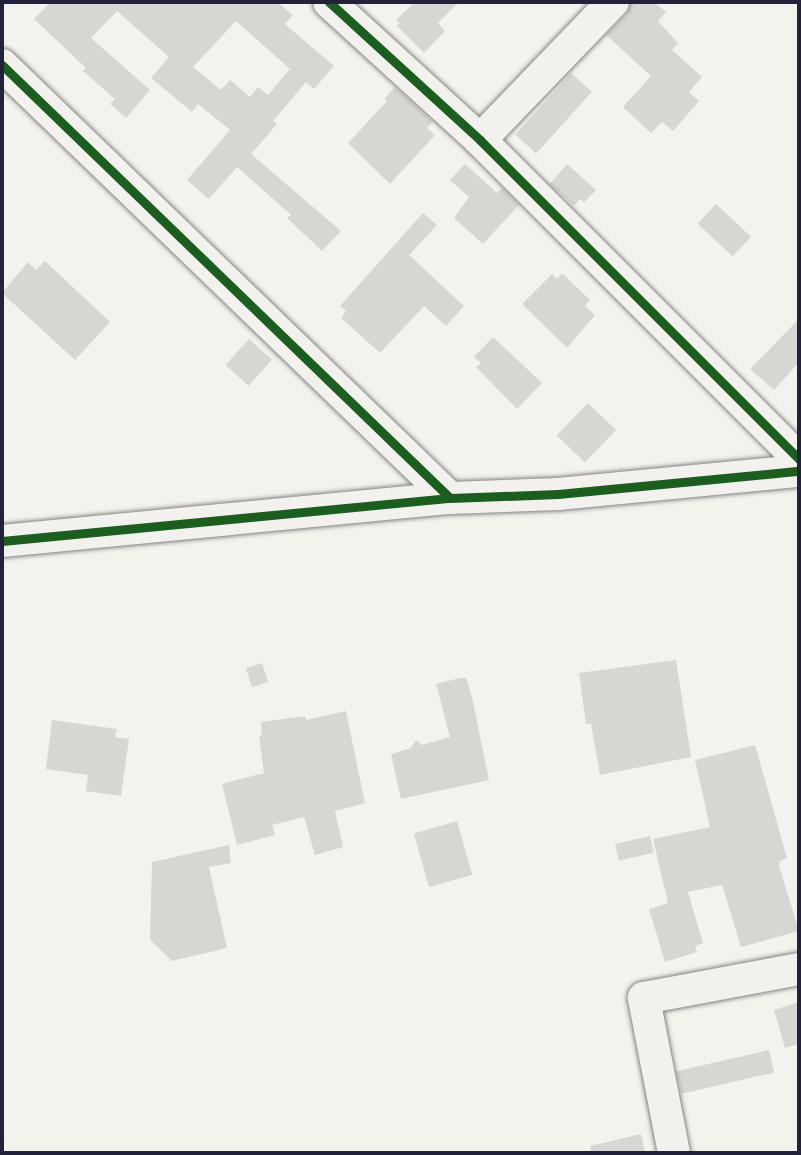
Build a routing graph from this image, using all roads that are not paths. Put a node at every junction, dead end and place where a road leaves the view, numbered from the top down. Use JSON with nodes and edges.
{"nodes":[{"id":1,"x":329,"y":2,"type":"edge"},
{"id":2,"x":613,"y":2,"type":"edge"},
{"id":3,"x":2,"y":65,"type":"edge"},
{"id":4,"x":480,"y":140,"type":"junction"},
{"id":5,"x":799,"y":459,"type":"edge"},
{"id":6,"x":799,"y":471,"type":"edge"},
{"id":7,"x":450,"y":498,"type":"junction"},
{"id":8,"x":2,"y":541,"type":"edge"},
{"id":9,"x":799,"y":969,"type":"edge"},
{"id":10,"x":674,"y":1153,"type":"edge"}],
"edges":[{"from":1,"to":4,"type":"street"},
{"from":2,"to":4,"type":"street"},
{"from":3,"to":7,"type":"street"},
{"from":4,"to":5,"type":"street"},
{"from":6,"to":7,"type":"street"},
{"from":7,"to":8,"type":"street"},
{"from":9,"to":10,"type":"street"}]}
